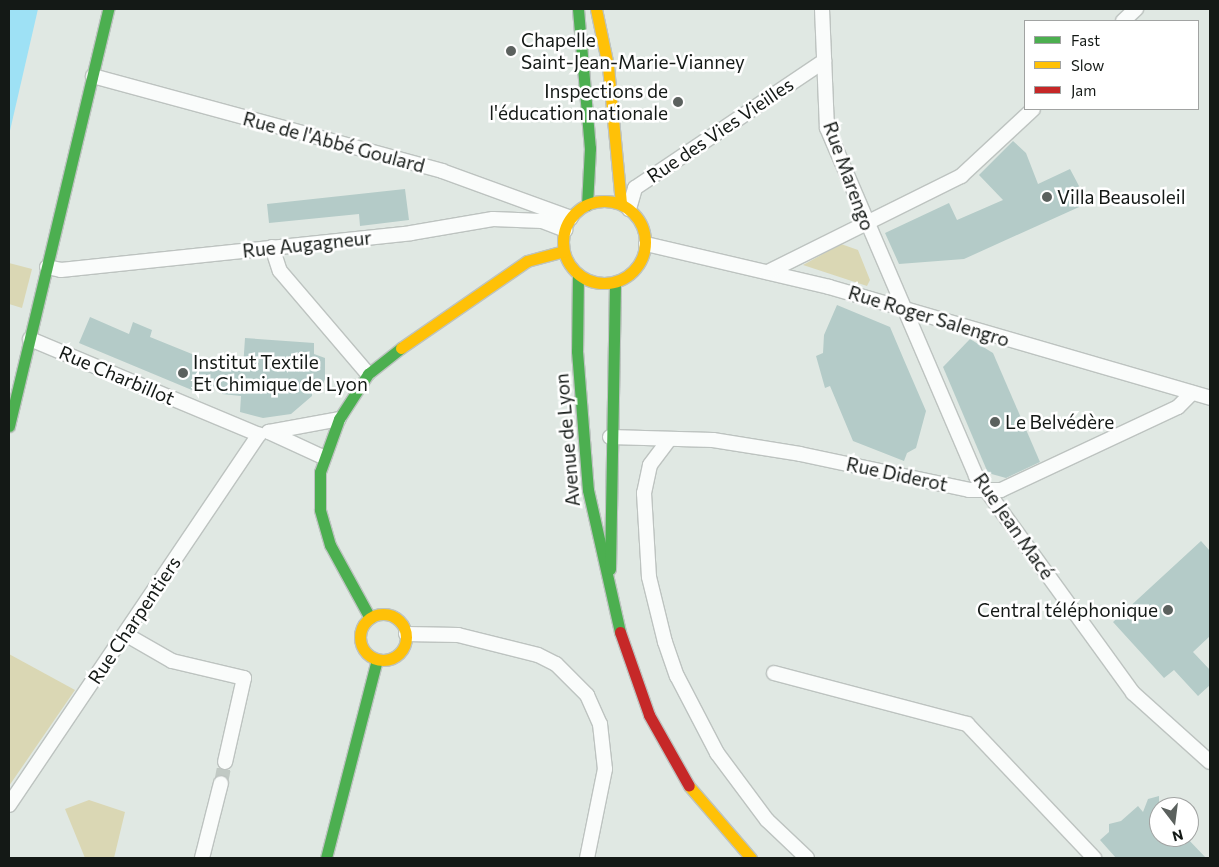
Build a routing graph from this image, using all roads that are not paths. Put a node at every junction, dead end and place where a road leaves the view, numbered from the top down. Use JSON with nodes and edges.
{"nodes":[{"id":1,"x":108,"y":9,"type":"edge"},
{"id":2,"x":578,"y":9,"type":"edge"},
{"id":3,"x":596,"y":9,"type":"edge"},
{"id":4,"x":822,"y":9,"type":"edge"},
{"id":5,"x":1136,"y":9,"type":"edge"},
{"id":6,"x":1124,"y":20,"type":"edge"},
{"id":7,"x":824,"y":61,"type":"junction"},
{"id":8,"x":93,"y":76,"type":"junction"},
{"id":9,"x":1031,"y":110,"type":"edge"},
{"id":10,"x":587,"y":205,"type":"junction"},
{"id":11,"x":625,"y":207,"type":"junction"},
{"id":12,"x":865,"y":221,"type":"junction"},
{"id":13,"x":568,"y":224,"type":"junction"},
{"id":14,"x":646,"y":244,"type":"junction"},
{"id":15,"x":272,"y":247,"type":"junction"},
{"id":16,"x":564,"y":251,"type":"junction"},
{"id":17,"x":877,"y":252,"type":"joint"},
{"id":18,"x":47,"y":267,"type":"junction"},
{"id":19,"x":768,"y":272,"type":"junction"},
{"id":20,"x":578,"y":274,"type":"junction"},
{"id":21,"x":615,"y":282,"type":"junction"},
{"id":22,"x":902,"y":308,"type":"junction"},
{"id":23,"x":30,"y":339,"type":"junction"},
{"id":24,"x":368,"y":374,"type":"junction"},
{"id":25,"x":1192,"y":392,"type":"junction"},
{"id":26,"x":1210,"y":398,"type":"edge"},
{"id":27,"x":340,"y":419,"type":"junction"},
{"id":28,"x":9,"y":426,"type":"edge"},
{"id":29,"x":264,"y":433,"type":"junction"},
{"id":30,"x":610,"y":437,"type":"junction"},
{"id":31,"x":668,"y":441,"type":"junction"},
{"id":32,"x":324,"y":457,"type":"junction"},
{"id":33,"x":986,"y":490,"type":"junction"},
{"id":34,"x":610,"y":601,"type":"junction"},
{"id":35,"x":370,"y":618,"type":"junction"},
{"id":36,"x":125,"y":634,"type":"junction"},
{"id":37,"x":406,"y":634,"type":"junction"},
{"id":38,"x":377,"y":660,"type":"junction"},
{"id":39,"x":774,"y":673,"type":"dead end"},
{"id":40,"x":225,"y":762,"type":"tunnel mouth"},
{"id":41,"x":1210,"y":762,"type":"edge"},
{"id":42,"x":221,"y":783,"type":"tunnel mouth"},
{"id":43,"x":9,"y":805,"type":"edge"},
{"id":44,"x":202,"y":858,"type":"edge"},
{"id":45,"x":326,"y":858,"type":"edge"},
{"id":46,"x":587,"y":858,"type":"edge"},
{"id":47,"x":752,"y":858,"type":"edge"},
{"id":48,"x":807,"y":858,"type":"edge"},
{"id":49,"x":1094,"y":858,"type":"edge"}],
"edges":[{"from":1,"to":8,"type":"main road"},
{"from":2,"to":10,"type":"main road"},
{"from":3,"to":11,"type":"main road"},
{"from":4,"to":7,"type":"street","name":"Rue Marengo"},
{"from":5,"to":6,"type":"street"},
{"from":7,"to":11,"type":"street","name":"Rue des Vies Vieilles"},
{"from":7,"to":12,"type":"street","name":"Rue Marengo"},
{"from":8,"to":13,"type":"street","name":"Rue de l'Abbé Goulard"},
{"from":8,"to":18,"type":"main road"},
{"from":9,"to":12,"type":"street"},
{"from":10,"to":11,"type":"main road"},
{"from":10,"to":13,"type":"main road"},
{"from":11,"to":14,"type":"main road"},
{"from":12,"to":17,"type":"street","name":"Rue Marengo"},
{"from":12,"to":19,"type":"street"},
{"from":13,"to":15,"type":"street","name":"Rue Augagneur"},
{"from":13,"to":16,"type":"main road"},
{"from":14,"to":19,"type":"street","name":"Rue Roger Salengro"},
{"from":14,"to":21,"type":"main road"},
{"from":15,"to":18,"type":"street","name":"Rue Augagneur"},
{"from":15,"to":24,"type":"street"},
{"from":16,"to":20,"type":"main road"},
{"from":16,"to":24,"type":"main road"},
{"from":17,"to":22,"type":"street","name":"Rue Jean Macé"},
{"from":18,"to":23,"type":"main road"},
{"from":19,"to":22,"type":"street","name":"Rue Roger Salengro"},
{"from":20,"to":21,"type":"main road"},
{"from":20,"to":34,"type":"main road","name":"Avenue de Lyon"},
{"from":21,"to":30,"type":"main road","name":"Avenue de Lyon"},
{"from":22,"to":25,"type":"street","name":"Rue Roger Salengro"},
{"from":22,"to":33,"type":"street","name":"Rue Jean Macé"},
{"from":23,"to":28,"type":"main road"},
{"from":23,"to":29,"type":"street","name":"Rue Charbillot"},
{"from":24,"to":27,"type":"main road"},
{"from":25,"to":26,"type":"street","name":"Rue Roger Salengro"},
{"from":25,"to":33,"type":"street","name":"Rue Diderot"},
{"from":27,"to":29,"type":"street"},
{"from":27,"to":32,"type":"main road"},
{"from":29,"to":32,"type":"street","name":"Rue Charbillot"},
{"from":29,"to":36,"type":"street","name":"Rue Charpentiers"},
{"from":30,"to":31,"type":"street","name":"Rue Diderot"},
{"from":30,"to":34,"type":"main road","name":"Avenue de Lyon"},
{"from":31,"to":33,"type":"street","name":"Rue Diderot"},
{"from":31,"to":48,"type":"street"},
{"from":32,"to":35,"type":"main road"},
{"from":33,"to":41,"type":"street","name":"Rue Jean Macé"},
{"from":34,"to":47,"type":"main road","name":"Avenue de Lyon"},
{"from":35,"to":37,"type":"main road"},
{"from":35,"to":38,"type":"main road"},
{"from":36,"to":40,"type":"street"},
{"from":36,"to":43,"type":"street","name":"Rue Charpentiers"},
{"from":37,"to":38,"type":"main road"},
{"from":37,"to":46,"type":"street"},
{"from":38,"to":45,"type":"main road"},
{"from":39,"to":49,"type":"street"},
{"from":42,"to":44,"type":"street"}]}
